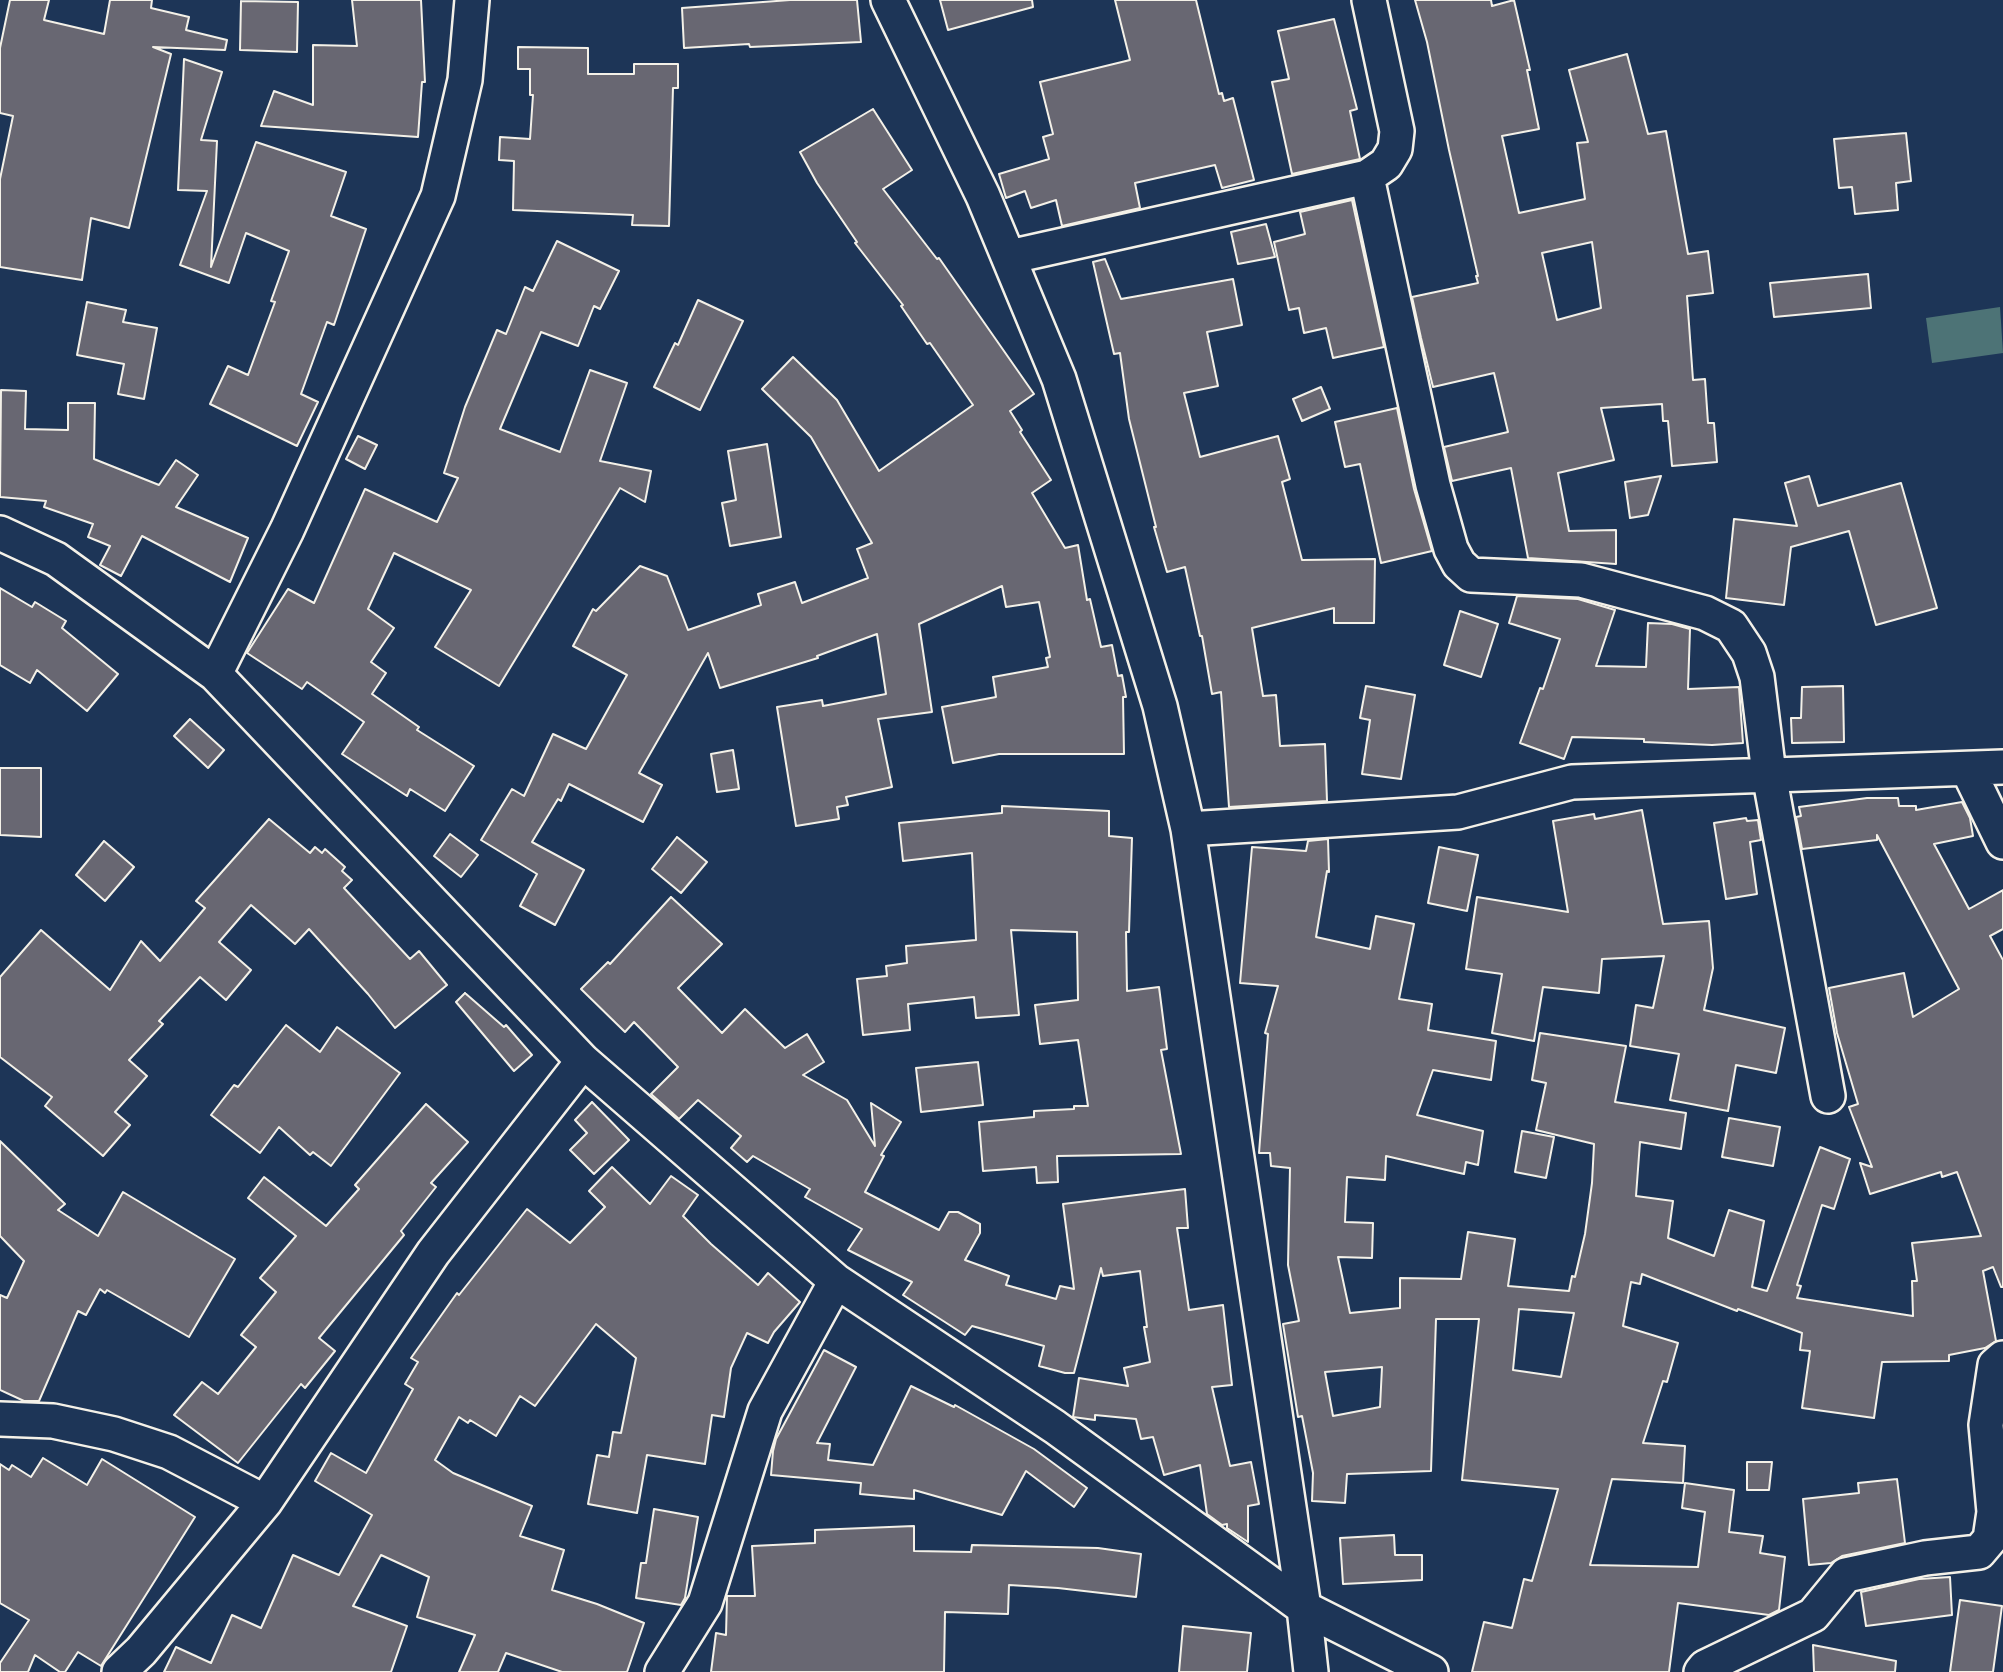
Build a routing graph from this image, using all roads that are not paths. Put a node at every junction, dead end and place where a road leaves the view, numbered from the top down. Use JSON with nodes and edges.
{"nodes":[{"id":1,"x":472,"y":0,"type":"edge"},
{"id":2,"x":888,"y":0,"type":"edge"},
{"id":3,"x":1369,"y":0,"type":"edge"},
{"id":4,"x":1367,"y":177,"type":"junction"},
{"id":5,"x":1009,"y":257,"type":"junction"},
{"id":6,"x":0,"y":533,"type":"edge"},
{"id":7,"x":215,"y":674,"type":"junction"},
{"id":8,"x":2003,"y":767,"type":"edge"},
{"id":9,"x":1968,"y":770,"type":"junction"},
{"id":10,"x":1769,"y":774,"type":"junction"},
{"id":11,"x":1188,"y":829,"type":"junction"},
{"id":12,"x":2003,"y":842,"type":"edge"},
{"id":13,"x":583,"y":1061,"type":"junction"},
{"id":14,"x":1828,"y":1096,"type":"dead end"},
{"id":15,"x":836,"y":1281,"type":"junction"},
{"id":16,"x":2003,"y":1358,"type":"edge"},
{"id":17,"x":0,"y":1419,"type":"edge"},
{"id":18,"x":265,"y":1502,"type":"junction"},
{"id":19,"x":1304,"y":1608,"type":"junction"},
{"id":20,"x":119,"y":1672,"type":"edge"},
{"id":21,"x":662,"y":1672,"type":"edge"},
{"id":22,"x":1311,"y":1672,"type":"edge"},
{"id":23,"x":1431,"y":1672,"type":"edge"},
{"id":24,"x":1700,"y":1672,"type":"edge"}],
"edges":[{"from":1,"to":7,"type":"street"},
{"from":2,"to":5,"type":"street"},
{"from":3,"to":4,"type":"street"},
{"from":4,"to":5,"type":"street"},
{"from":4,"to":10,"type":"street"},
{"from":5,"to":11,"type":"street"},
{"from":6,"to":7,"type":"street"},
{"from":7,"to":13,"type":"street"},
{"from":8,"to":9,"type":"street"},
{"from":9,"to":10,"type":"street"},
{"from":9,"to":12,"type":"street"},
{"from":10,"to":11,"type":"street"},
{"from":10,"to":14,"type":"street"},
{"from":11,"to":19,"type":"street"},
{"from":13,"to":15,"type":"street"},
{"from":13,"to":18,"type":"street"},
{"from":15,"to":19,"type":"street"},
{"from":15,"to":21,"type":"street"},
{"from":16,"to":24,"type":"street"},
{"from":17,"to":18,"type":"street"},
{"from":18,"to":20,"type":"street"},
{"from":19,"to":22,"type":"street"},
{"from":19,"to":23,"type":"street"}]}
